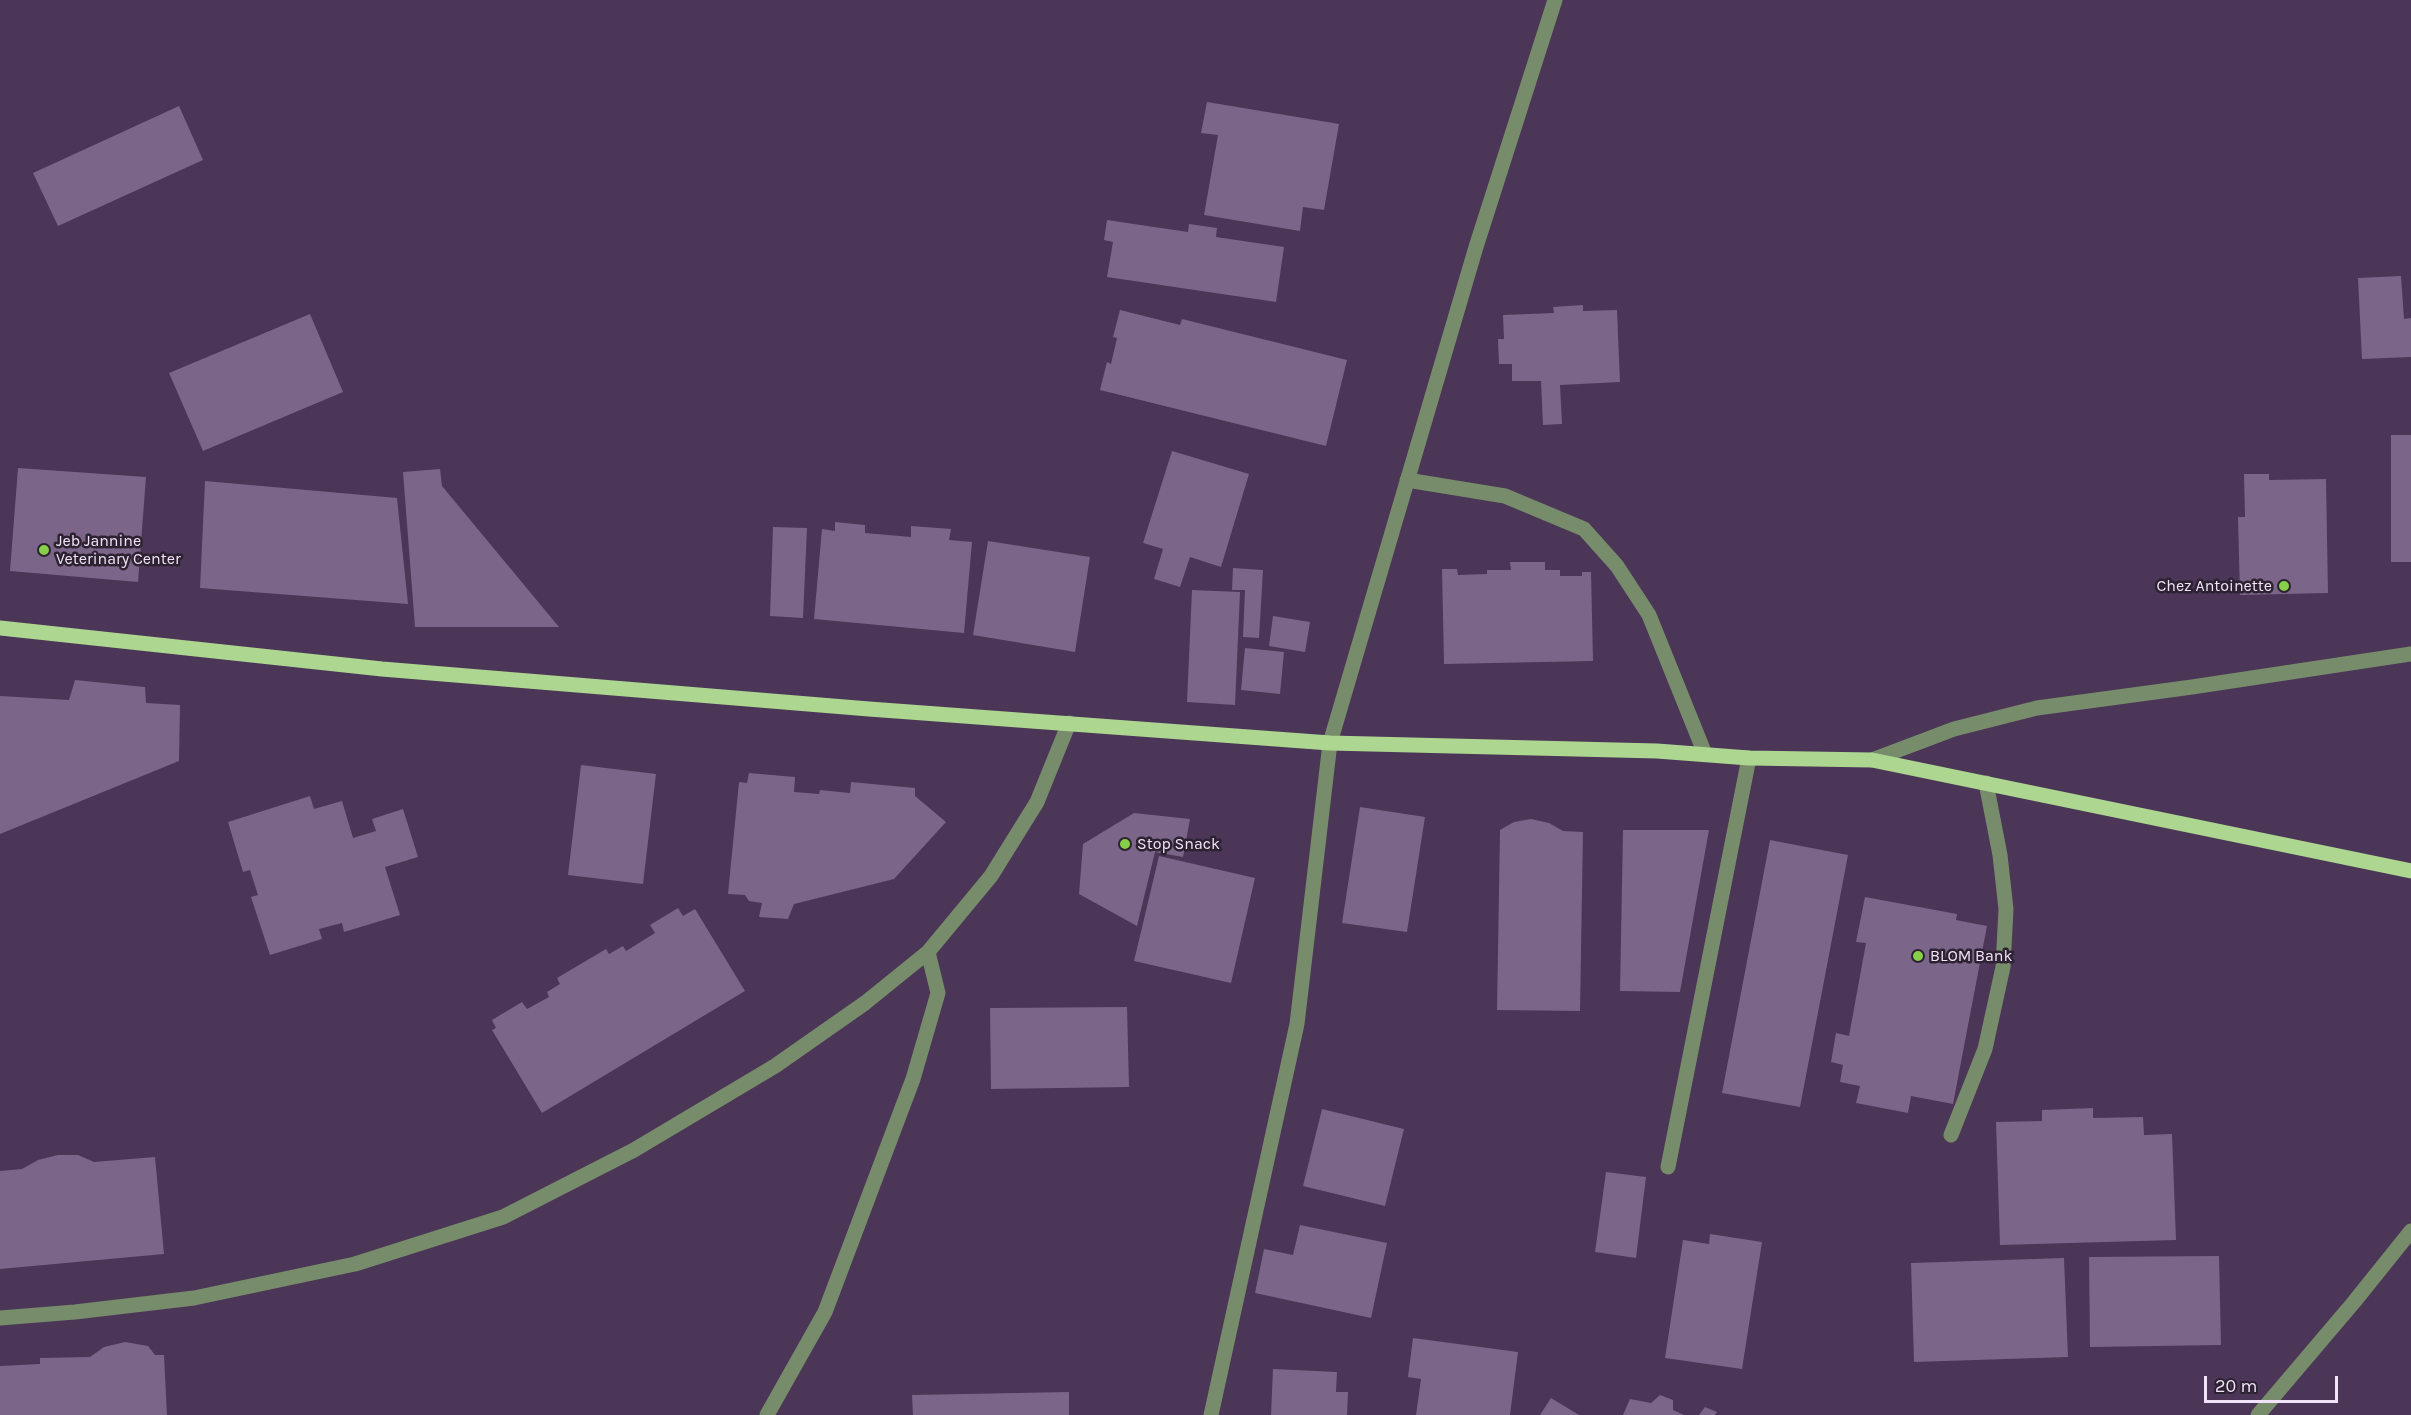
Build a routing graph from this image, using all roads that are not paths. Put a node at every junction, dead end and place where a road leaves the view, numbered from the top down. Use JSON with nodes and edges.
{"nodes":[{"id":1,"x":1555,"y":0,"type":"edge"},
{"id":2,"x":1407,"y":480,"type":"junction"},
{"id":3,"x":0,"y":628,"type":"edge"},
{"id":4,"x":2411,"y":654,"type":"edge"},
{"id":5,"x":1069,"y":723,"type":"junction"},
{"id":6,"x":1330,"y":743,"type":"junction"},
{"id":7,"x":1705,"y":754,"type":"junction"},
{"id":8,"x":1749,"y":758,"type":"junction"},
{"id":9,"x":1872,"y":760,"type":"junction"},
{"id":10,"x":1986,"y":783,"type":"junction"},
{"id":11,"x":2411,"y":871,"type":"edge"},
{"id":12,"x":928,"y":951,"type":"junction"},
{"id":13,"x":1951,"y":1135,"type":"dead end"},
{"id":14,"x":1668,"y":1167,"type":"dead end"},
{"id":15,"x":2411,"y":1231,"type":"edge"},
{"id":16,"x":0,"y":1318,"type":"edge"},
{"id":17,"x":766,"y":1415,"type":"edge"},
{"id":18,"x":1211,"y":1415,"type":"edge"},
{"id":19,"x":2258,"y":1415,"type":"edge"}],
"edges":[{"from":1,"to":2,"type":"street"},
{"from":2,"to":6,"type":"street"},
{"from":2,"to":7,"type":"street"},
{"from":3,"to":5,"type":"main road"},
{"from":4,"to":9,"type":"street"},
{"from":5,"to":6,"type":"main road"},
{"from":5,"to":12,"type":"street"},
{"from":6,"to":7,"type":"main road"},
{"from":6,"to":18,"type":"street"},
{"from":7,"to":8,"type":"main road"},
{"from":8,"to":9,"type":"main road"},
{"from":8,"to":14,"type":"street"},
{"from":9,"to":10,"type":"main road"},
{"from":10,"to":11,"type":"main road"},
{"from":10,"to":13,"type":"street"},
{"from":12,"to":16,"type":"street"},
{"from":12,"to":17,"type":"street"},
{"from":15,"to":19,"type":"street"}]}
